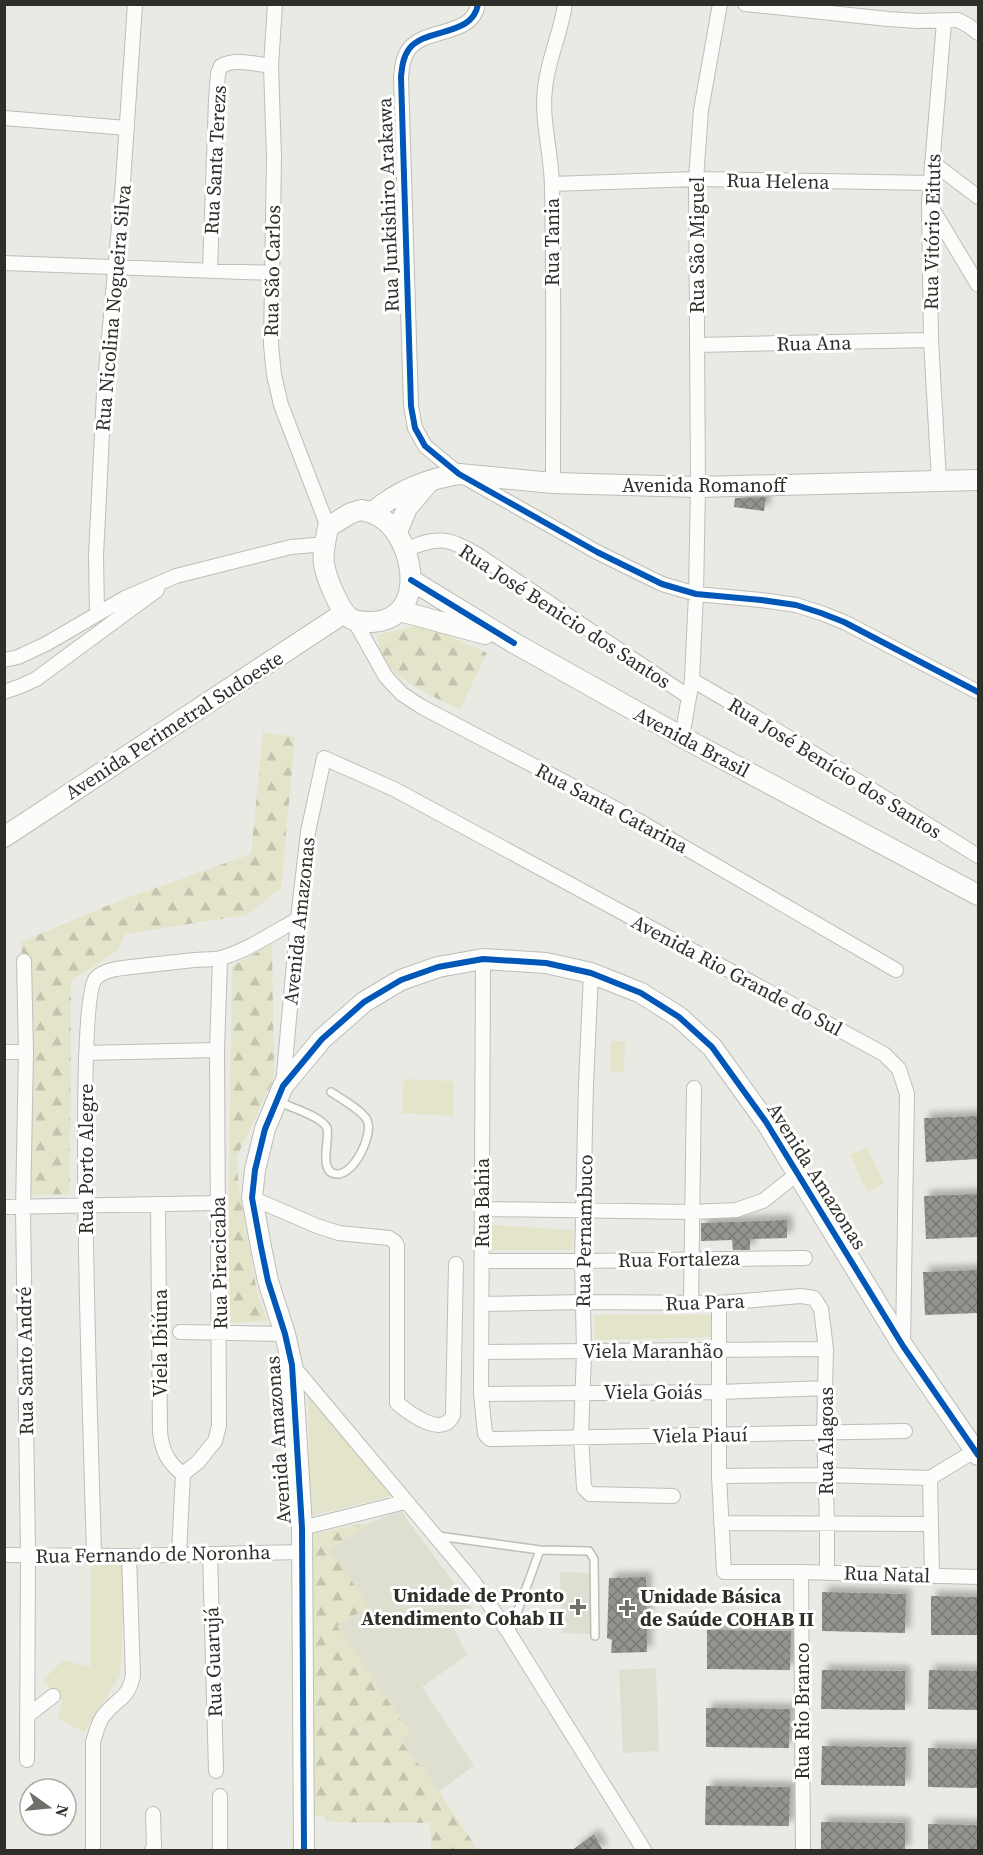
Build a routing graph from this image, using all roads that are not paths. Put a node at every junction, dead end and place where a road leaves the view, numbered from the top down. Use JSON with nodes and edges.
{"nodes":[{"id":1,"x":135,"y":4,"type":"edge"},
{"id":2,"x":275,"y":4,"type":"edge"},
{"id":3,"x":478,"y":4,"type":"edge"},
{"id":4,"x":565,"y":4,"type":"edge"},
{"id":5,"x":720,"y":4,"type":"edge"},
{"id":6,"x":746,"y":4,"type":"edge"},
{"id":7,"x":944,"y":22,"type":"junction"},
{"id":8,"x":978,"y":33,"type":"edge"},
{"id":9,"x":271,"y":66,"type":"junction"},
{"id":10,"x":4,"y":118,"type":"edge"},
{"id":11,"x":127,"y":128,"type":"junction"},
{"id":12,"x":932,"y":162,"type":"junction"},
{"id":13,"x":696,"y":179,"type":"junction"},
{"id":14,"x":931,"y":183,"type":"junction"},
{"id":15,"x":552,"y":184,"type":"junction"},
{"id":16,"x":978,"y":197,"type":"edge"},
{"id":17,"x":929,"y":203,"type":"junction"},
{"id":18,"x":4,"y":263,"type":"edge"},
{"id":19,"x":116,"y":268,"type":"junction"},
{"id":20,"x":210,"y":270,"type":"junction"},
{"id":21,"x":272,"y":273,"type":"junction"},
{"id":22,"x":978,"y":285,"type":"edge"},
{"id":23,"x":931,"y":340,"type":"junction"},
{"id":24,"x":697,"y":345,"type":"junction"},
{"id":25,"x":459,"y":474,"type":"junction"},
{"id":26,"x":978,"y":480,"type":"edge"},
{"id":27,"x":430,"y":481,"type":"junction"},
{"id":28,"x":939,"y":481,"type":"junction"},
{"id":29,"x":554,"y":483,"type":"junction"},
{"id":30,"x":698,"y":487,"type":"junction"},
{"id":31,"x":373,"y":512,"type":"junction"},
{"id":32,"x":397,"y":532,"type":"junction"},
{"id":33,"x":327,"y":536,"type":"junction"},
{"id":34,"x":405,"y":550,"type":"junction"},
{"id":35,"x":176,"y":576,"type":"junction"},
{"id":36,"x":411,"y":580,"type":"junction"},
{"id":37,"x":696,"y":594,"type":"junction"},
{"id":38,"x":400,"y":610,"type":"junction"},
{"id":39,"x":98,"y":613,"type":"junction"},
{"id":40,"x":349,"y":617,"type":"junction"},
{"id":41,"x":514,"y":643,"type":"junction"},
{"id":42,"x":4,"y":660,"type":"edge"},
{"id":43,"x":692,"y":680,"type":"junction"},
{"id":44,"x":4,"y":692,"type":"edge"},
{"id":45,"x":978,"y":693,"type":"edge"},
{"id":46,"x":689,"y":696,"type":"junction"},
{"id":47,"x":682,"y":737,"type":"junction"},
{"id":48,"x":324,"y":758,"type":"joint"},
{"id":49,"x":4,"y":837,"type":"edge"},
{"id":50,"x":978,"y":856,"type":"edge"},
{"id":51,"x":978,"y":895,"type":"edge"},
{"id":52,"x":298,"y":919,"type":"junction"},
{"id":53,"x":219,"y":958,"type":"junction"},
{"id":54,"x":483,"y":959,"type":"junction"},
{"id":55,"x":24,"y":961,"type":"dead end"},
{"id":56,"x":896,"y":970,"type":"dead end"},
{"id":57,"x":591,"y":973,"type":"junction"},
{"id":58,"x":216,"y":1050,"type":"junction"},
{"id":59,"x":4,"y":1052,"type":"edge"},
{"id":60,"x":26,"y":1052,"type":"junction"},
{"id":61,"x":86,"y":1053,"type":"junction"},
{"id":62,"x":694,"y":1088,"type":"dead end"},
{"id":63,"x":331,"y":1092,"type":"dead end"},
{"id":64,"x":280,"y":1094,"type":"junction"},
{"id":65,"x":797,"y":1174,"type":"junction"},
{"id":66,"x":252,"y":1198,"type":"junction"},
{"id":67,"x":218,"y":1203,"type":"junction"},
{"id":68,"x":158,"y":1204,"type":"junction"},
{"id":69,"x":85,"y":1205,"type":"junction"},
{"id":70,"x":4,"y":1207,"type":"edge"},
{"id":71,"x":23,"y":1208,"type":"junction"},
{"id":72,"x":483,"y":1209,"type":"junction"},
{"id":73,"x":583,"y":1210,"type":"junction"},
{"id":74,"x":691,"y":1212,"type":"junction"},
{"id":75,"x":805,"y":1258,"type":"dead end"},
{"id":76,"x":693,"y":1259,"type":"junction"},
{"id":77,"x":482,"y":1261,"type":"junction"},
{"id":78,"x":582,"y":1261,"type":"junction"},
{"id":79,"x":456,"y":1264,"type":"dead end"},
{"id":80,"x":583,"y":1302,"type":"junction"},
{"id":81,"x":481,"y":1304,"type":"junction"},
{"id":82,"x":691,"y":1304,"type":"junction"},
{"id":83,"x":719,"y":1304,"type":"junction"},
{"id":84,"x":821,"y":1309,"type":"joint"},
{"id":85,"x":180,"y":1332,"type":"dead end"},
{"id":86,"x":220,"y":1332,"type":"junction"},
{"id":87,"x":285,"y":1334,"type":"junction"},
{"id":88,"x":903,"y":1346,"type":"junction"},
{"id":89,"x":826,"y":1349,"type":"junction"},
{"id":90,"x":720,"y":1351,"type":"junction"},
{"id":91,"x":481,"y":1352,"type":"junction"},
{"id":92,"x":584,"y":1352,"type":"junction"},
{"id":93,"x":292,"y":1365,"type":"junction"},
{"id":94,"x":826,"y":1388,"type":"junction"},
{"id":95,"x":720,"y":1392,"type":"junction"},
{"id":96,"x":582,"y":1393,"type":"junction"},
{"id":97,"x":481,"y":1394,"type":"junction"},
{"id":98,"x":905,"y":1431,"type":"dead end"},
{"id":99,"x":824,"y":1433,"type":"junction"},
{"id":100,"x":719,"y":1436,"type":"junction"},
{"id":101,"x":581,"y":1437,"type":"junction"},
{"id":102,"x":494,"y":1439,"type":"joint"},
{"id":103,"x":977,"y":1452,"type":"edge"},
{"id":104,"x":183,"y":1474,"type":"junction"},
{"id":105,"x":825,"y":1475,"type":"junction"},
{"id":106,"x":719,"y":1476,"type":"junction"},
{"id":107,"x":930,"y":1478,"type":"junction"},
{"id":108,"x":673,"y":1496,"type":"dead end"},
{"id":109,"x":405,"y":1502,"type":"junction"},
{"id":110,"x":721,"y":1522,"type":"junction"},
{"id":111,"x":827,"y":1522,"type":"junction"},
{"id":112,"x":931,"y":1524,"type":"junction"},
{"id":113,"x":302,"y":1528,"type":"junction"},
{"id":114,"x":435,"y":1536,"type":"junction"},
{"id":115,"x":540,"y":1550,"type":"junction"},
{"id":116,"x":301,"y":1552,"type":"junction"},
{"id":117,"x":179,"y":1554,"type":"junction"},
{"id":118,"x":210,"y":1554,"type":"junction"},
{"id":119,"x":4,"y":1555,"type":"edge"},
{"id":120,"x":28,"y":1555,"type":"junction"},
{"id":121,"x":94,"y":1556,"type":"junction"},
{"id":122,"x":129,"y":1556,"type":"junction"},
{"id":123,"x":801,"y":1572,"type":"junction"},
{"id":124,"x":827,"y":1573,"type":"junction"},
{"id":125,"x":932,"y":1575,"type":"junction"},
{"id":126,"x":978,"y":1577,"type":"edge"},
{"id":127,"x":509,"y":1633,"type":"junction"},
{"id":128,"x":595,"y":1636,"type":"dead end"},
{"id":129,"x":53,"y":1696,"type":"dead end"},
{"id":130,"x":27,"y":1716,"type":"junction"},
{"id":131,"x":27,"y":1760,"type":"dead end"},
{"id":132,"x":216,"y":1771,"type":"dead end"},
{"id":133,"x":220,"y":1796,"type":"dead end"},
{"id":134,"x":153,"y":1814,"type":"dead end"},
{"id":135,"x":92,"y":1846,"type":"edge"},
{"id":136,"x":153,"y":1849,"type":"edge"},
{"id":137,"x":220,"y":1851,"type":"edge"},
{"id":138,"x":304,"y":1851,"type":"edge"},
{"id":139,"x":644,"y":1851,"type":"edge"},
{"id":140,"x":802,"y":1851,"type":"edge"}],
"edges":[{"from":1,"to":11,"type":"street","name":"Rua Nicolina Nogueira Silva"},
{"from":2,"to":9,"type":"street","name":"Rua São Carlos"},
{"from":3,"to":25,"type":"street","name":"Rua Junkishiro Arakawa"},
{"from":4,"to":15,"type":"street","name":"Rua Tania"},
{"from":5,"to":13,"type":"street","name":"Rua São Miguel"},
{"from":6,"to":7,"type":"street"},
{"from":7,"to":8,"type":"street"},
{"from":7,"to":12,"type":"street","name":"Rua Vitório Eituts"},
{"from":9,"to":20,"type":"street","name":"Rua Santa Terezs"},
{"from":9,"to":21,"type":"street","name":"Rua São Carlos"},
{"from":10,"to":11,"type":"street"},
{"from":11,"to":19,"type":"street","name":"Rua Nicolina Nogueira Silva"},
{"from":12,"to":14,"type":"street","name":"Rua Vitório Eituts"},
{"from":12,"to":16,"type":"street"},
{"from":13,"to":14,"type":"street","name":"Rua Helena"},
{"from":13,"to":15,"type":"street","name":"Rua Helena"},
{"from":13,"to":24,"type":"street","name":"Rua São Miguel"},
{"from":14,"to":17,"type":"street","name":"Rua Vitório Eituts"},
{"from":15,"to":29,"type":"street","name":"Rua Tania"},
{"from":17,"to":22,"type":"street"},
{"from":17,"to":23,"type":"street","name":"Rua Vitório Eituts"},
{"from":18,"to":19,"type":"street"},
{"from":19,"to":20,"type":"street"},
{"from":19,"to":39,"type":"street","name":"Rua Nicolina Nogueira Silva"},
{"from":20,"to":21,"type":"street"},
{"from":21,"to":33,"type":"street","name":"Rua São Carlos"},
{"from":23,"to":24,"type":"street","name":"Rua Ana"},
{"from":23,"to":28,"type":"street","name":"Rua Vitório Eituts"},
{"from":24,"to":30,"type":"street","name":"Rua São Miguel"},
{"from":25,"to":27,"type":"street","name":"Avenida Romanoff"},
{"from":25,"to":29,"type":"street","name":"Avenida Romanoff"},
{"from":25,"to":37,"type":"street"},
{"from":26,"to":28,"type":"street","name":"Avenida Romanoff"},
{"from":27,"to":31,"type":"street","name":"Avenida Romanoff"},
{"from":27,"to":32,"type":"street"},
{"from":28,"to":30,"type":"street","name":"Avenida Romanoff"},
{"from":29,"to":30,"type":"street","name":"Avenida Romanoff"},
{"from":30,"to":37,"type":"street","name":"Rua São Miguel"},
{"from":31,"to":32,"type":"street"},
{"from":31,"to":33,"type":"street"},
{"from":32,"to":34,"type":"street"},
{"from":33,"to":35,"type":"street"},
{"from":33,"to":40,"type":"street"},
{"from":34,"to":36,"type":"street"},
{"from":34,"to":46,"type":"street","name":"Rua José Benicio dos Santos"},
{"from":35,"to":39,"type":"street"},
{"from":35,"to":44,"type":"street"},
{"from":36,"to":38,"type":"street"},
{"from":36,"to":41,"type":"street","name":"Avenida Brasil"},
{"from":37,"to":43,"type":"street","name":"Rua São Miguel"},
{"from":37,"to":45,"type":"street"},
{"from":38,"to":40,"type":"street"},
{"from":38,"to":41,"type":"street"},
{"from":39,"to":42,"type":"street"},
{"from":40,"to":49,"type":"street","name":"Avenida Perimetral Sudoeste"},
{"from":40,"to":56,"type":"street","name":"Rua Santa Catarina"},
{"from":41,"to":47,"type":"street","name":"Avenida Brasil"},
{"from":43,"to":46,"type":"street","name":"Rua São Miguel"},
{"from":43,"to":50,"type":"street","name":"Rua José Benício dos Santos"},
{"from":46,"to":47,"type":"street","name":"Rua São Miguel"},
{"from":47,"to":51,"type":"street","name":"Avenida Brasil"},
{"from":48,"to":52,"type":"street","name":"Avenida Amazonas"},
{"from":48,"to":88,"type":"street","name":"Avenida Rio Grande do Sul"},
{"from":52,"to":53,"type":"street","name":"Rua Porto Alegre"},
{"from":52,"to":64,"type":"street","name":"Avenida Amazonas"},
{"from":53,"to":58,"type":"street","name":"Rua Piracicaba"},
{"from":53,"to":61,"type":"street","name":"Rua Porto Alegre"},
{"from":54,"to":57,"type":"street","name":"Avenida Amazonas"},
{"from":54,"to":64,"type":"street","name":"Avenida Amazonas"},
{"from":54,"to":72,"type":"street","name":"Rua Bahia"},
{"from":55,"to":60,"type":"street","name":"Rua Santo André"},
{"from":57,"to":65,"type":"street","name":"Avenida Amazonas"},
{"from":57,"to":73,"type":"street","name":"Rua Pernambuco"},
{"from":58,"to":61,"type":"street"},
{"from":58,"to":67,"type":"street","name":"Rua Piracicaba"},
{"from":59,"to":60,"type":"street"},
{"from":60,"to":71,"type":"street","name":"Rua Santo André"},
{"from":61,"to":69,"type":"street","name":"Rua Porto Alegre"},
{"from":62,"to":74,"type":"street"},
{"from":63,"to":64,"type":"lane"},
{"from":64,"to":66,"type":"street","name":"Avenida Amazonas"},
{"from":65,"to":74,"type":"street"},
{"from":65,"to":88,"type":"street","name":"Avenida Amazonas"},
{"from":66,"to":79,"type":"street"},
{"from":66,"to":87,"type":"street","name":"Avenida Amazonas"},
{"from":67,"to":68,"type":"street"},
{"from":67,"to":86,"type":"street","name":"Rua Piracicaba"},
{"from":68,"to":69,"type":"street"},
{"from":68,"to":104,"type":"street","name":"Viela Ibiúna"},
{"from":69,"to":71,"type":"street"},
{"from":69,"to":121,"type":"street","name":"Rua Porto Alegre"},
{"from":70,"to":71,"type":"street"},
{"from":71,"to":120,"type":"street","name":"Rua Santo André"},
{"from":72,"to":73,"type":"street"},
{"from":72,"to":77,"type":"street","name":"Rua Bahia"},
{"from":73,"to":74,"type":"street"},
{"from":73,"to":78,"type":"street","name":"Rua Pernambuco"},
{"from":74,"to":76,"type":"street"},
{"from":75,"to":76,"type":"street","name":"Rua Fortaleza"},
{"from":76,"to":78,"type":"street","name":"Rua Fortaleza"},
{"from":76,"to":82,"type":"street"},
{"from":77,"to":78,"type":"street","name":"Rua Fortaleza"},
{"from":77,"to":81,"type":"street","name":"Rua Bahia"},
{"from":78,"to":80,"type":"street","name":"Rua Pernambuco"},
{"from":80,"to":81,"type":"street","name":"Rua Para"},
{"from":80,"to":82,"type":"street","name":"Rua Para"},
{"from":80,"to":92,"type":"street","name":"Rua Pernambuco"},
{"from":81,"to":91,"type":"street","name":"Rua Bahia"},
{"from":82,"to":83,"type":"street","name":"Rua Para"},
{"from":83,"to":84,"type":"street","name":"Rua Para"},
{"from":83,"to":90,"type":"street"},
{"from":84,"to":89,"type":"street","name":"Rua Alagoas"},
{"from":85,"to":86,"type":"street"},
{"from":86,"to":87,"type":"street"},
{"from":86,"to":104,"type":"street","name":"Rua Piracicaba"},
{"from":87,"to":93,"type":"street","name":"Avenida Amazonas"},
{"from":88,"to":103,"type":"street","name":"Avenida Amazonas"},
{"from":89,"to":90,"type":"street","name":"Viela Maranhão"},
{"from":89,"to":94,"type":"street","name":"Rua Alagoas"},
{"from":90,"to":92,"type":"street","name":"Viela Maranhão"},
{"from":90,"to":95,"type":"street"},
{"from":91,"to":92,"type":"street","name":"Viela Maranhão"},
{"from":91,"to":97,"type":"street","name":"Rua Bahia"},
{"from":92,"to":96,"type":"street","name":"Rua Pernambuco"},
{"from":93,"to":109,"type":"street"},
{"from":93,"to":113,"type":"street","name":"Avenida Amazonas"},
{"from":94,"to":95,"type":"street","name":"Viela Goiás"},
{"from":94,"to":99,"type":"street","name":"Rua Alagoas"},
{"from":95,"to":96,"type":"street","name":"Viela Goiás"},
{"from":95,"to":100,"type":"street"},
{"from":96,"to":97,"type":"street","name":"Viela Goiás"},
{"from":96,"to":101,"type":"street","name":"Rua Pernambuco"},
{"from":97,"to":102,"type":"street","name":"Rua Bahia"},
{"from":98,"to":99,"type":"street","name":"Viela Piauí"},
{"from":99,"to":100,"type":"street","name":"Viela Piauí"},
{"from":99,"to":105,"type":"street","name":"Rua Alagoas"},
{"from":100,"to":101,"type":"street","name":"Viela Piauí"},
{"from":100,"to":106,"type":"street"},
{"from":101,"to":102,"type":"street","name":"Viela Piauí"},
{"from":101,"to":108,"type":"street","name":"Rua Pernambuco"},
{"from":103,"to":107,"type":"street"},
{"from":104,"to":117,"type":"street"},
{"from":105,"to":106,"type":"street"},
{"from":105,"to":107,"type":"street"},
{"from":105,"to":111,"type":"street","name":"Rua Alagoas"},
{"from":106,"to":110,"type":"street"},
{"from":107,"to":112,"type":"street"},
{"from":109,"to":113,"type":"street"},
{"from":109,"to":114,"type":"street"},
{"from":110,"to":111,"type":"street"},
{"from":110,"to":123,"type":"street","name":"Rua Natal"},
{"from":111,"to":112,"type":"street"},
{"from":111,"to":124,"type":"street","name":"Rua Alagoas"},
{"from":112,"to":125,"type":"street"},
{"from":113,"to":116,"type":"street","name":"Avenida Amazonas"},
{"from":114,"to":115,"type":"lane"},
{"from":114,"to":127,"type":"street"},
{"from":115,"to":127,"type":"lane"},
{"from":115,"to":128,"type":"lane"},
{"from":116,"to":118,"type":"street","name":"Rua Fernando de Noronha"},
{"from":116,"to":138,"type":"street","name":"Avenida Amazonas"},
{"from":117,"to":118,"type":"street","name":"Rua Fernando de Noronha"},
{"from":117,"to":122,"type":"street","name":"Rua Fernando de Noronha"},
{"from":118,"to":132,"type":"street","name":"Rua Guarujá"},
{"from":119,"to":120,"type":"street","name":"Rua Fernando de Noronha"},
{"from":120,"to":121,"type":"street","name":"Rua Fernando de Noronha"},
{"from":120,"to":130,"type":"street","name":"Rua Santo André"},
{"from":121,"to":122,"type":"street","name":"Rua Fernando de Noronha"},
{"from":122,"to":135,"type":"street"},
{"from":123,"to":124,"type":"street","name":"Rua Natal"},
{"from":123,"to":140,"type":"street","name":"Rua Rio Branco"},
{"from":124,"to":125,"type":"street","name":"Rua Natal"},
{"from":125,"to":126,"type":"street","name":"Rua Natal"},
{"from":127,"to":139,"type":"street"},
{"from":129,"to":130,"type":"street"},
{"from":130,"to":131,"type":"street","name":"Rua Santo André"},
{"from":133,"to":137,"type":"street"},
{"from":134,"to":136,"type":"street"}]}
